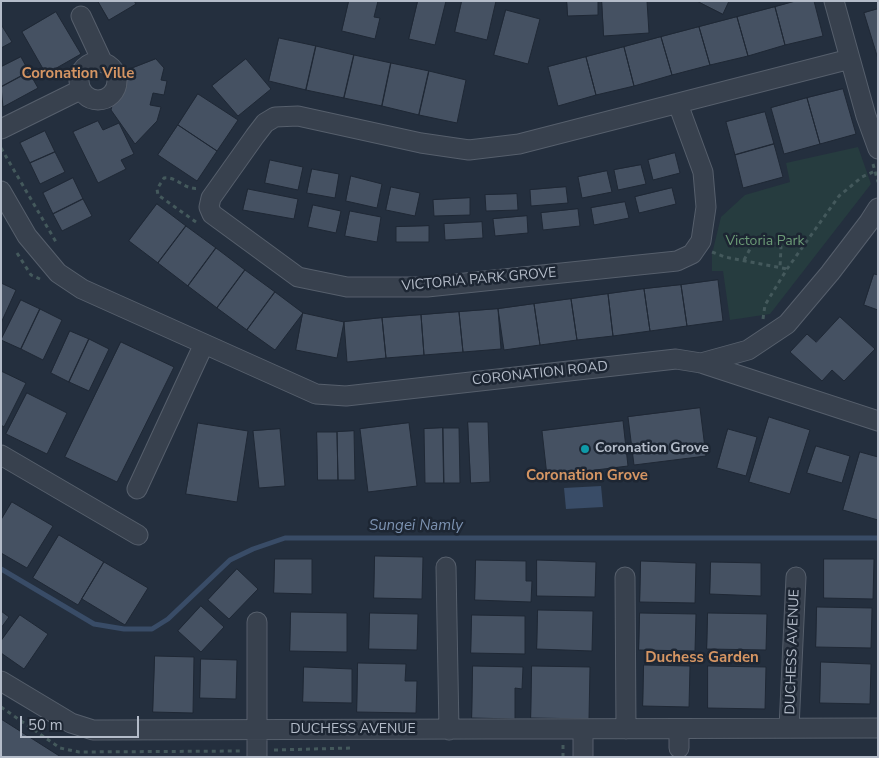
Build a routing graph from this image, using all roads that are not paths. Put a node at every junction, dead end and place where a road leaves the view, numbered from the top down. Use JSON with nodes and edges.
{"nodes":[{"id":1,"x":834,"y":1,"type":"edge"},
{"id":2,"x":81,"y":16,"type":"dead end"},
{"id":3,"x":850,"y":59,"type":"junction"},
{"id":4,"x":102,"y":62,"type":"junction"},
{"id":5,"x":80,"y":90,"type":"junction"},
{"id":6,"x":678,"y":104,"type":"junction"},
{"id":7,"x":1,"y":128,"type":"edge"},
{"id":8,"x":878,"y":149,"type":"edge"},
{"id":9,"x":1,"y":191,"type":"edge"},
{"id":10,"x":878,"y":208,"type":"edge"},
{"id":11,"x":204,"y":344,"type":"junction"},
{"id":12,"x":701,"y":363,"type":"junction"},
{"id":13,"x":878,"y":420,"type":"edge"},
{"id":14,"x":1,"y":455,"type":"edge"},
{"id":15,"x":137,"y":489,"type":"dead end"},
{"id":16,"x":138,"y":535,"type":"dead end"},
{"id":17,"x":446,"y":567,"type":"dead end"},
{"id":18,"x":796,"y":576,"type":"dead end"},
{"id":19,"x":625,"y":577,"type":"dead end"},
{"id":20,"x":257,"y":622,"type":"dead end"},
{"id":21,"x":1,"y":680,"type":"edge"},
{"id":22,"x":789,"y":728,"type":"junction"},
{"id":23,"x":878,"y":728,"type":"edge"},
{"id":24,"x":583,"y":729,"type":"junction"},
{"id":25,"x":626,"y":729,"type":"junction"},
{"id":26,"x":679,"y":729,"type":"junction"},
{"id":27,"x":257,"y":730,"type":"junction"},
{"id":28,"x":448,"y":730,"type":"junction"},
{"id":29,"x":679,"y":748,"type":"dead end"},
{"id":30,"x":257,"y":757,"type":"edge"},
{"id":31,"x":583,"y":757,"type":"edge"}],
"edges":[{"from":1,"to":3,"type":"street"},
{"from":2,"to":4,"type":"street"},
{"from":3,"to":6,"type":"street","name":"VICTORIA PARK GROVE"},
{"from":3,"to":8,"type":"street"},
{"from":4,"to":5,"type":"street"},
{"from":4,"to":5,"type":"street"},
{"from":5,"to":7,"type":"street"},
{"from":6,"to":6,"type":"street","name":"VICTORIA PARK GROVE"},
{"from":9,"to":11,"type":"street","name":"CORONATION ROAD"},
{"from":10,"to":12,"type":"street"},
{"from":11,"to":12,"type":"street","name":"CORONATION ROAD"},
{"from":11,"to":15,"type":"street"},
{"from":12,"to":13,"type":"street","name":"CORONATION ROAD"},
{"from":14,"to":16,"type":"street"},
{"from":17,"to":28,"type":"street"},
{"from":18,"to":22,"type":"street","name":"DUCHESS AVENUE"},
{"from":19,"to":25,"type":"street"},
{"from":20,"to":27,"type":"street"},
{"from":21,"to":27,"type":"street","name":"DUCHESS AVENUE"},
{"from":22,"to":23,"type":"street","name":"DUCHESS AVENUE"},
{"from":22,"to":26,"type":"street","name":"DUCHESS AVENUE"},
{"from":24,"to":25,"type":"street","name":"DUCHESS AVENUE"},
{"from":24,"to":28,"type":"street","name":"DUCHESS AVENUE"},
{"from":24,"to":31,"type":"street"},
{"from":25,"to":26,"type":"street","name":"DUCHESS AVENUE"},
{"from":26,"to":29,"type":"street"},
{"from":27,"to":28,"type":"street","name":"DUCHESS AVENUE"},
{"from":27,"to":30,"type":"street"}]}
